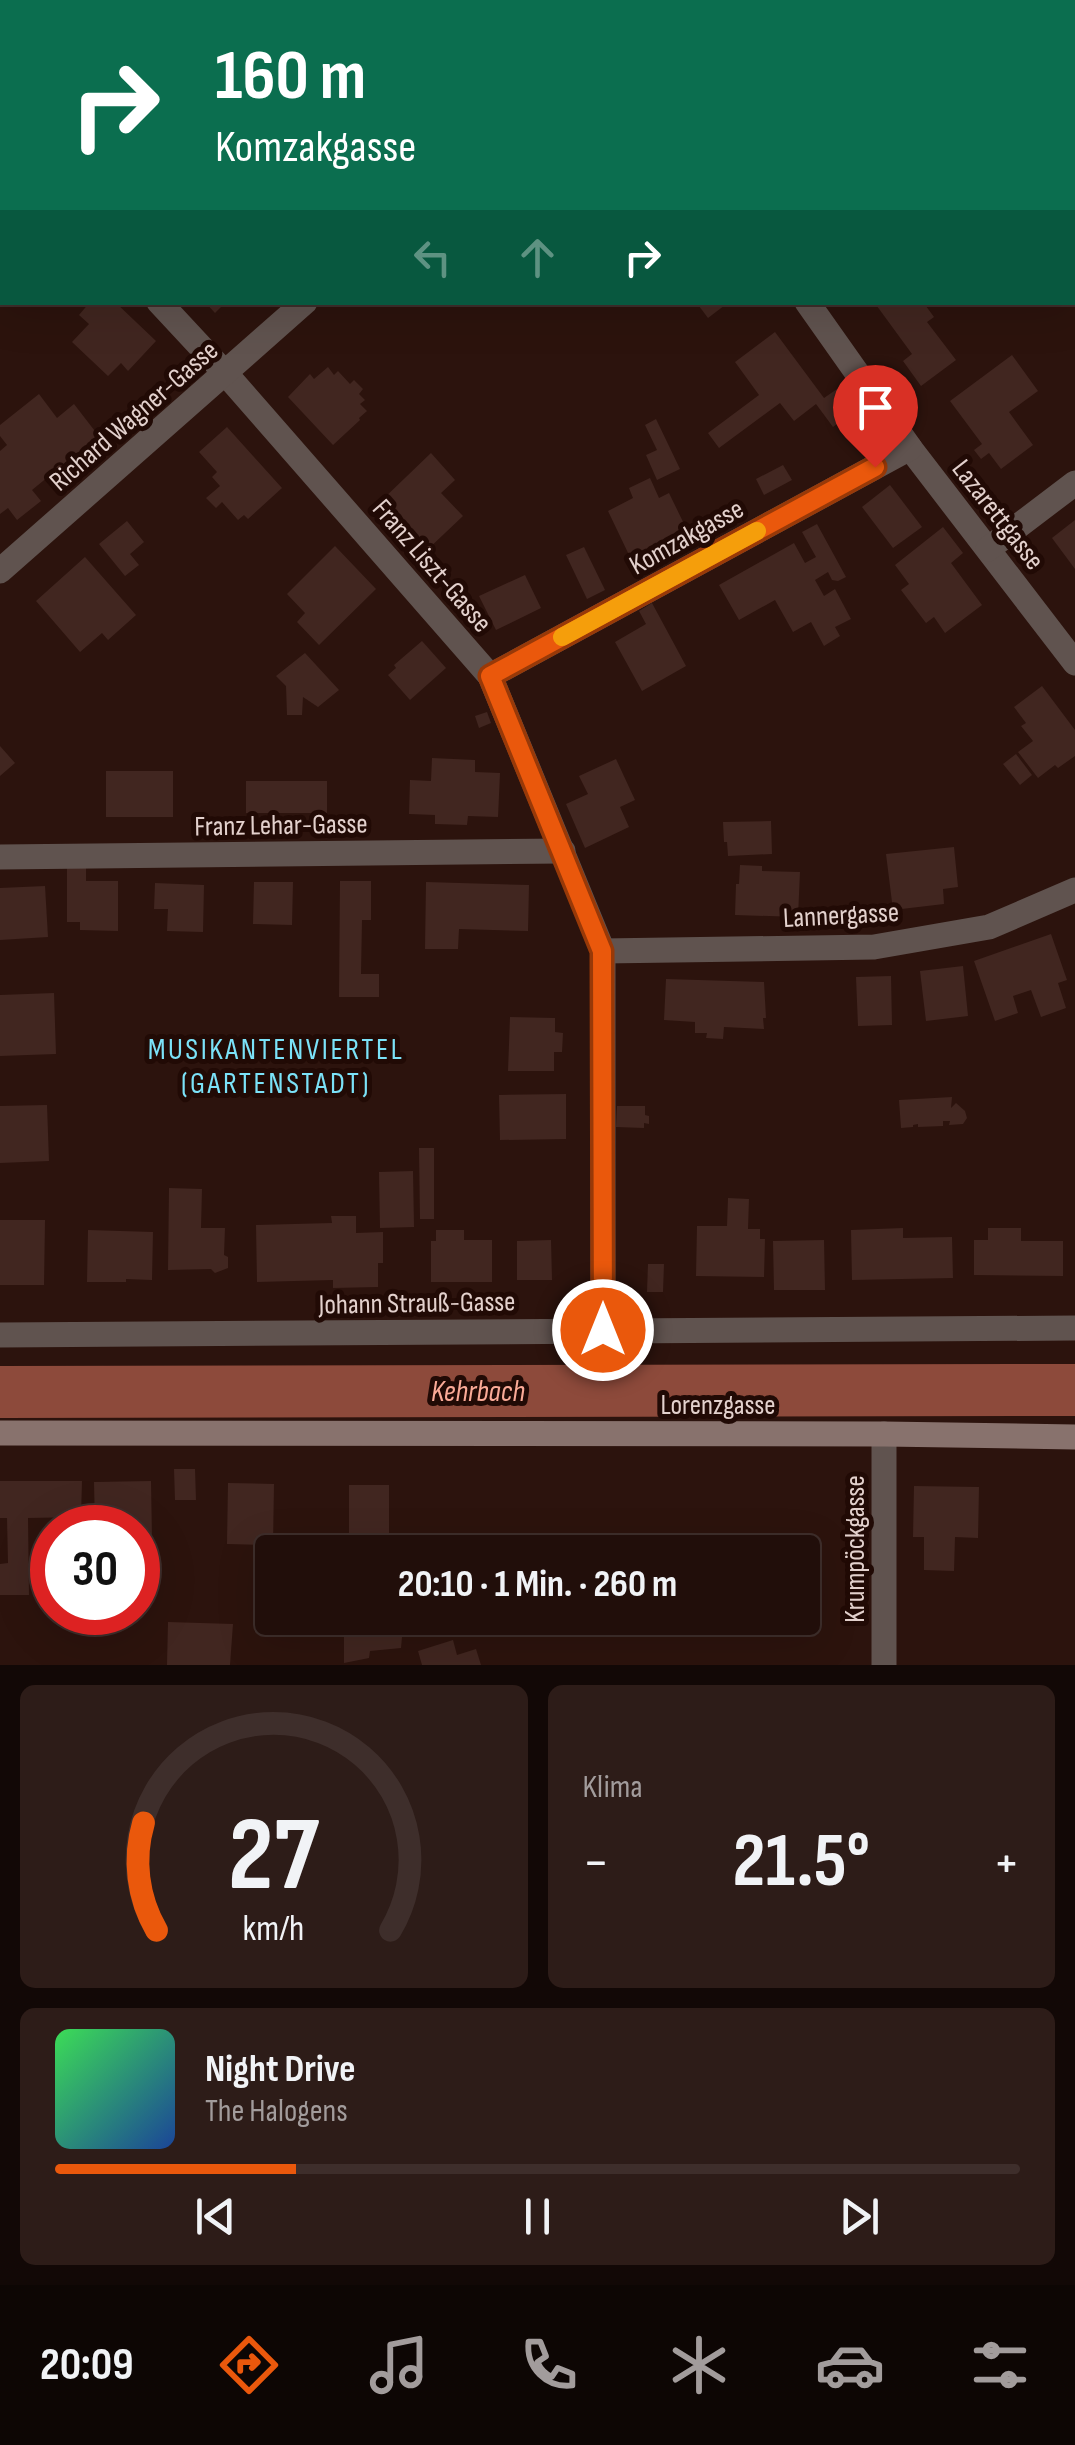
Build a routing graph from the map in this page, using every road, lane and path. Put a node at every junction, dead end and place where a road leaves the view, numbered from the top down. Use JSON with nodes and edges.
{"nodes":[{"id":1,"x":162,"y":305,"type":"edge"},
{"id":2,"x":302,"y":305,"type":"edge"},
{"id":3,"x":809,"y":305,"type":"edge"},
{"id":4,"x":226,"y":374,"type":"junction"},
{"id":5,"x":910,"y":448,"type":"junction"},
{"id":6,"x":1075,"y":483,"type":"edge"},
{"id":7,"x":988,"y":549,"type":"junction"},
{"id":8,"x":0,"y":572,"type":"edge"},
{"id":9,"x":1075,"y":663,"type":"edge"},
{"id":10,"x":490,"y":676,"type":"junction"},
{"id":11,"x":563,"y":850,"type":"junction"},
{"id":12,"x":0,"y":857,"type":"edge"},
{"id":13,"x":1075,"y":890,"type":"edge"},
{"id":14,"x":602,"y":951,"type":"junction"},
{"id":15,"x":1075,"y":1328,"type":"edge"},
{"id":16,"x":603,"y":1330,"type":"junction"},
{"id":17,"x":0,"y":1336,"type":"edge"},
{"id":18,"x":0,"y":1434,"type":"edge"},
{"id":19,"x":884,"y":1434,"type":"junction"},
{"id":20,"x":1075,"y":1437,"type":"edge"},
{"id":21,"x":884,"y":1665,"type":"edge"}],
"edges":[{"from":1,"to":4,"type":"street","name":"Franz Liszt-Gasse"},
{"from":2,"to":4,"type":"street","name":"Richard Wagner-Gasse"},
{"from":3,"to":5,"type":"street","name":"Lazarettgasse"},
{"from":4,"to":8,"type":"street","name":"Richard Wagner-Gasse"},
{"from":4,"to":10,"type":"street","name":"Franz Liszt-Gasse"},
{"from":5,"to":7,"type":"street","name":"Lazarettgasse"},
{"from":5,"to":10,"type":"street","name":"Komzakgasse"},
{"from":6,"to":7,"type":"street"},
{"from":7,"to":9,"type":"street","name":"Lazarettgasse"},
{"from":10,"to":11,"type":"street","name":"Franz Liszt-Gasse"},
{"from":11,"to":12,"type":"street","name":"Franz Lehar-Gasse"},
{"from":11,"to":14,"type":"street","name":"Franz Liszt-Gasse"},
{"from":13,"to":14,"type":"street","name":"Lannergasse"},
{"from":14,"to":16,"type":"street","name":"Franz Liszt-Gasse"},
{"from":15,"to":16,"type":"street","name":"Johann Strauß-Gasse"},
{"from":16,"to":17,"type":"street","name":"Johann Strauß-Gasse"},
{"from":18,"to":19,"type":"street","name":"Lorenzgasse"},
{"from":19,"to":20,"type":"street","name":"Lorenzgasse"},
{"from":19,"to":21,"type":"street","name":"Krumpöckgasse"}]}
